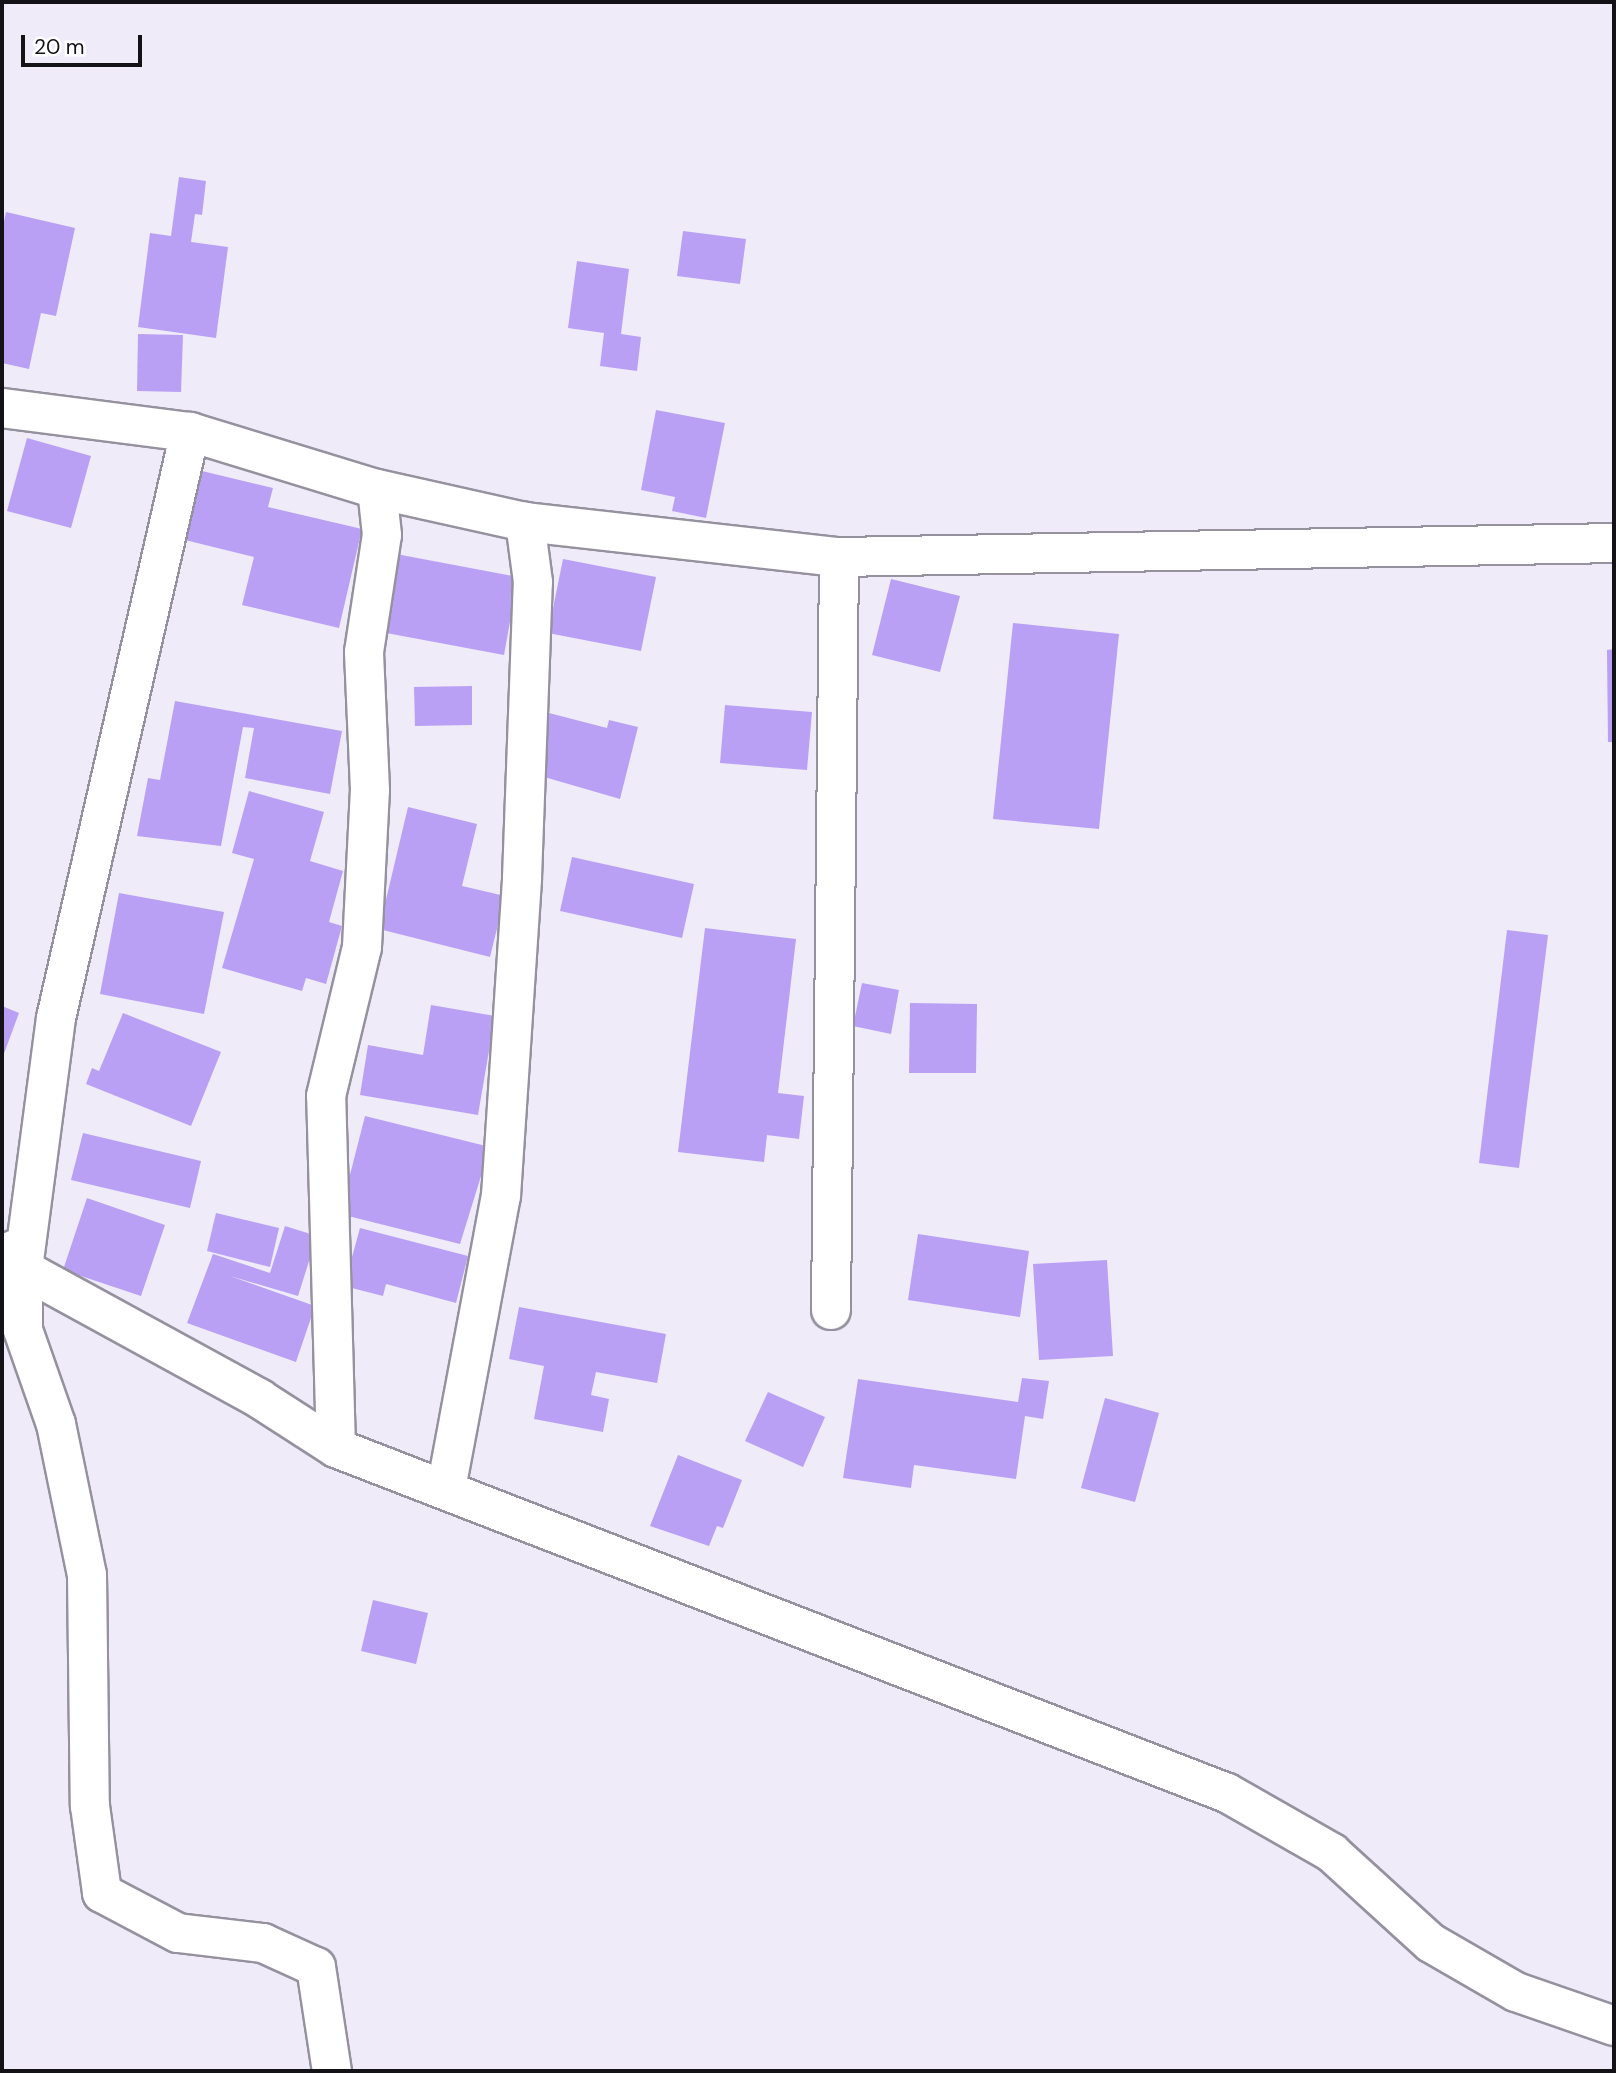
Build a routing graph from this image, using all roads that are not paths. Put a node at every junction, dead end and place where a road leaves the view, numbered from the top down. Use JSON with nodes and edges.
{"nodes":[{"id":1,"x":2,"y":408,"type":"edge"},
{"id":2,"x":190,"y":432,"type":"junction"},
{"id":3,"x":377,"y":489,"type":"junction"},
{"id":4,"x":524,"y":522,"type":"junction"},
{"id":5,"x":1614,"y":543,"type":"edge"},
{"id":6,"x":839,"y":557,"type":"junction"},
{"id":7,"x":2,"y":1227,"type":"edge"},
{"id":8,"x":23,"y":1269,"type":"junction"},
{"id":9,"x":831,"y":1310,"type":"dead end"},
{"id":10,"x":336,"y":1448,"type":"junction"},
{"id":11,"x":446,"y":1489,"type":"junction"},
{"id":12,"x":1614,"y":2026,"type":"edge"},
{"id":13,"x":332,"y":2071,"type":"edge"}],
"edges":[{"from":1,"to":2,"type":"street"},
{"from":2,"to":3,"type":"street"},
{"from":2,"to":8,"type":"street"},
{"from":3,"to":4,"type":"street"},
{"from":3,"to":10,"type":"street"},
{"from":4,"to":6,"type":"street"},
{"from":4,"to":11,"type":"street"},
{"from":5,"to":6,"type":"street"},
{"from":6,"to":9,"type":"street"},
{"from":7,"to":8,"type":"street"},
{"from":8,"to":10,"type":"street"},
{"from":8,"to":13,"type":"street"},
{"from":10,"to":11,"type":"street"},
{"from":11,"to":12,"type":"street"}]}
